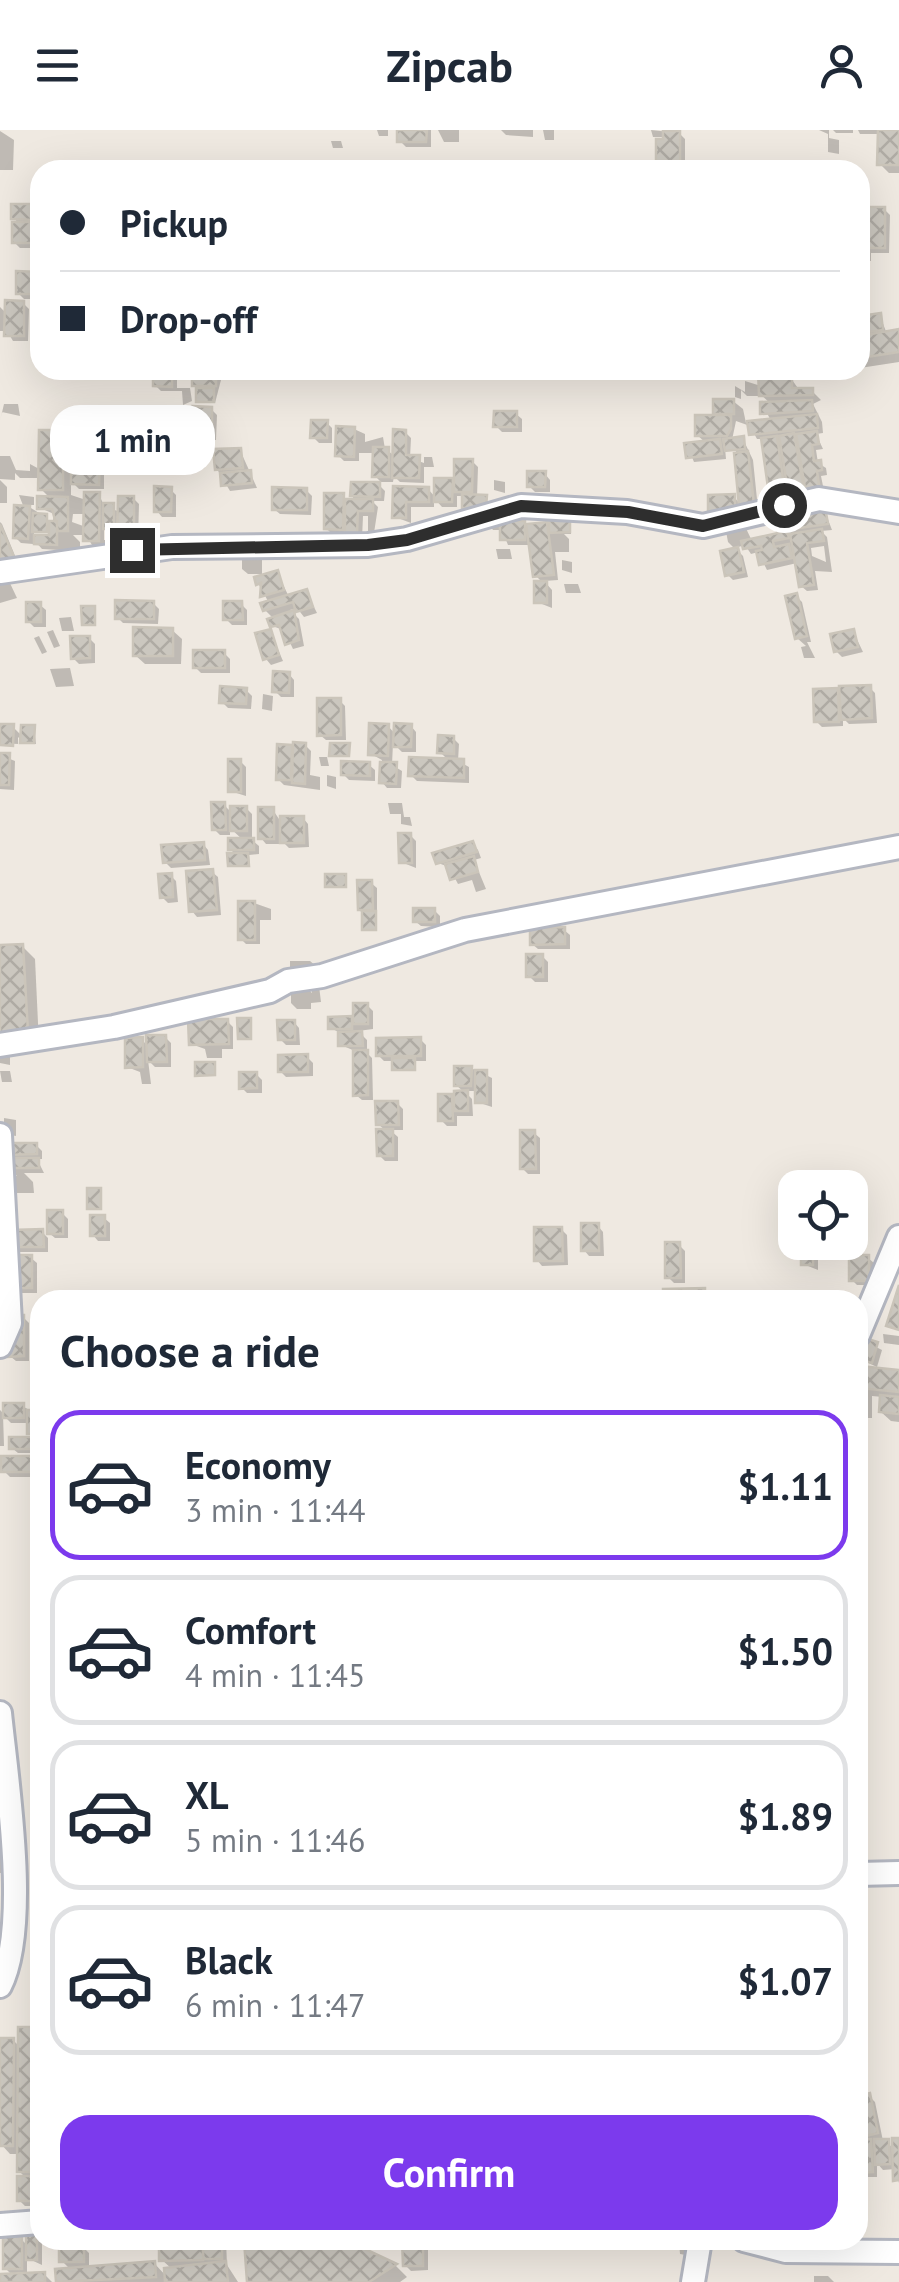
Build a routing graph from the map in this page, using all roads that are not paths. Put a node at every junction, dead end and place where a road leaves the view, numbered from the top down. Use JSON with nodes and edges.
{"nodes":[{"id":1,"x":899,"y":512,"type":"edge"},
{"id":2,"x":0,"y":572,"type":"edge"},
{"id":3,"x":899,"y":847,"type":"edge"},
{"id":4,"x":0,"y":1045,"type":"edge"},
{"id":5,"x":0,"y":1136,"type":"edge"},
{"id":6,"x":898,"y":1243,"type":"edge"},
{"id":7,"x":868,"y":1312,"type":"edge"},
{"id":8,"x":0,"y":1346,"type":"edge"},
{"id":9,"x":0,"y":1713,"type":"edge"},
{"id":10,"x":899,"y":1873,"type":"edge"},
{"id":11,"x":868,"y":1874,"type":"edge"},
{"id":12,"x":0,"y":1986,"type":"edge"},
{"id":13,"x":30,"y":2223,"type":"edge"},
{"id":14,"x":0,"y":2225,"type":"edge"},
{"id":15,"x":698,"y":2250,"type":"edge"},
{"id":16,"x":782,"y":2250,"type":"edge"},
{"id":17,"x":899,"y":2252,"type":"edge"},
{"id":18,"x":693,"y":2282,"type":"edge"}],
"edges":[{"from":1,"to":2,"type":"street"},
{"from":3,"to":4,"type":"street"},
{"from":5,"to":8,"type":"street"},
{"from":6,"to":7,"type":"street"},
{"from":9,"to":12,"type":"street"},
{"from":10,"to":11,"type":"street"},
{"from":13,"to":14,"type":"street"},
{"from":15,"to":18,"type":"street"},
{"from":16,"to":17,"type":"street"}]}
